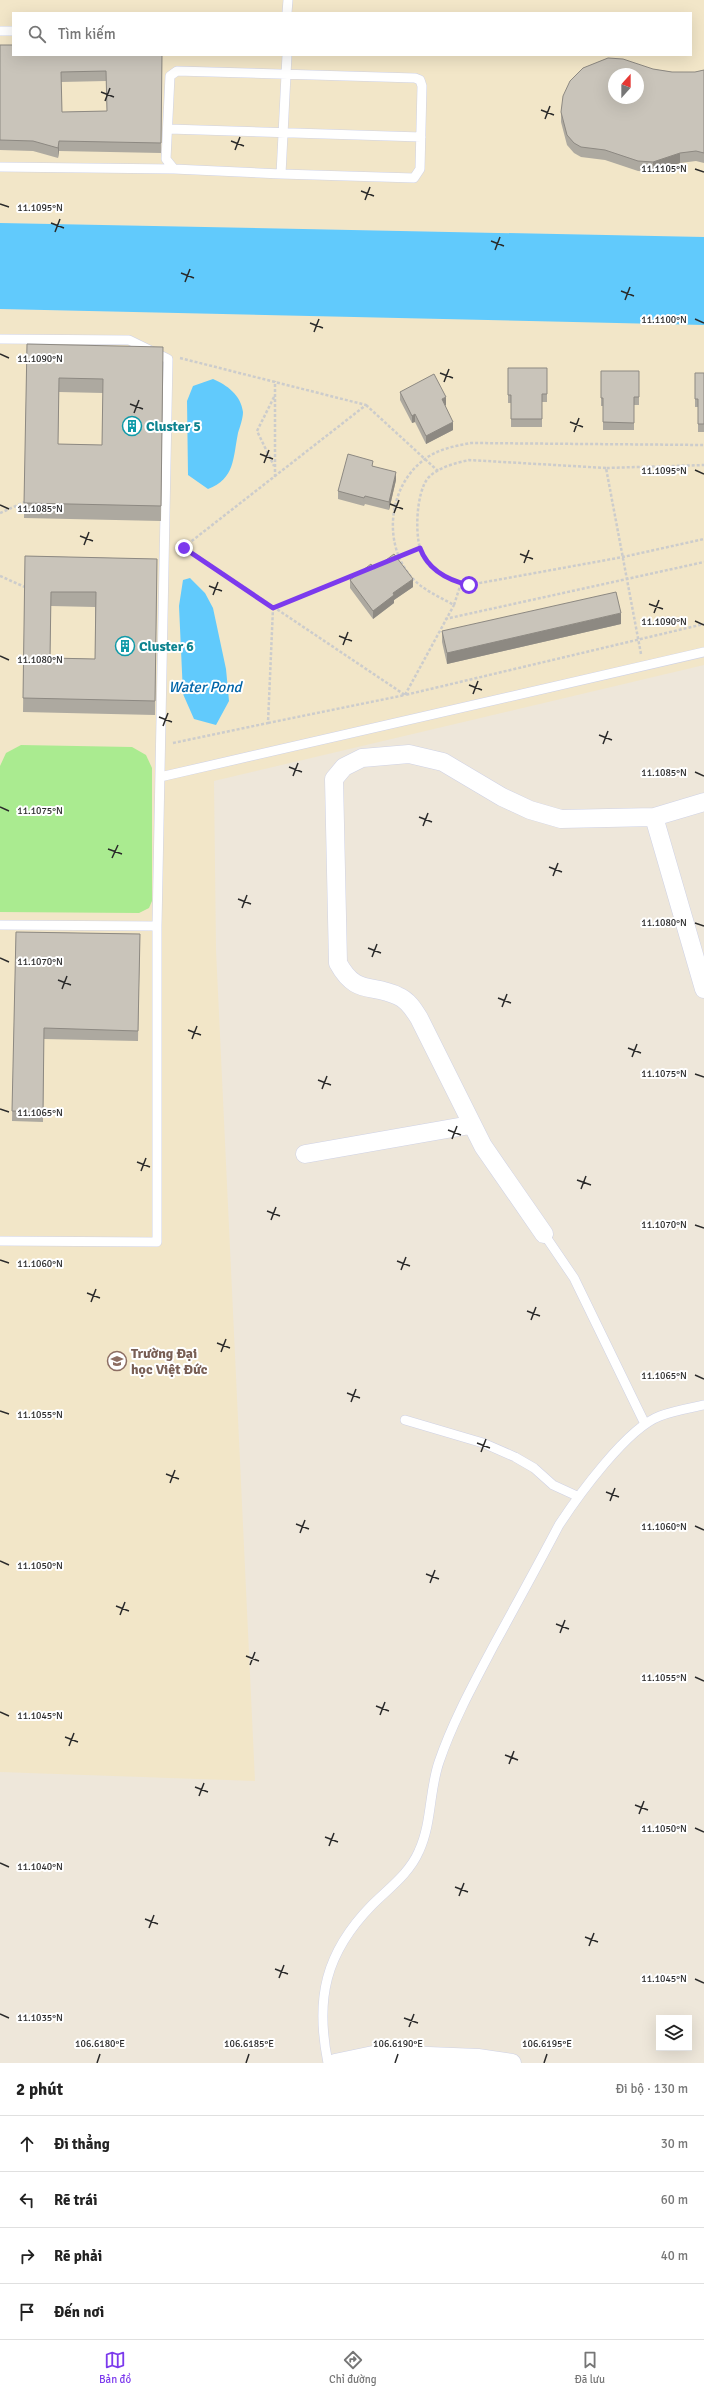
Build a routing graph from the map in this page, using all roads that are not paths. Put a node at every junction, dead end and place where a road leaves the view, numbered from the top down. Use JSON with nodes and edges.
{"nodes":[{"id":1,"x":288,"y":0,"type":"edge"},
{"id":2,"x":287,"y":12,"type":"edge"},
{"id":3,"x":0,"y":31,"type":"edge"},
{"id":4,"x":12,"y":32,"type":"edge"},
{"id":5,"x":287,"y":56,"type":"edge"},
{"id":6,"x":287,"y":75,"type":"junction"},
{"id":7,"x":169,"y":129,"type":"junction"},
{"id":8,"x":283,"y":134,"type":"junction"},
{"id":9,"x":421,"y":137,"type":"junction"},
{"id":10,"x":0,"y":167,"type":"edge"},
{"id":11,"x":174,"y":169,"type":"junction"},
{"id":12,"x":281,"y":174,"type":"junction"},
{"id":13,"x":0,"y":339,"type":"edge"},
{"id":14,"x":704,"y":652,"type":"edge"},
{"id":15,"x":160,"y":777,"type":"junction"},
{"id":16,"x":704,"y":802,"type":"edge"},
{"id":17,"x":654,"y":817,"type":"junction"},
{"id":18,"x":0,"y":925,"type":"edge"},
{"id":19,"x":157,"y":926,"type":"junction"},
{"id":20,"x":704,"y":989,"type":"edge"},
{"id":21,"x":470,"y":1125,"type":"junction"},
{"id":22,"x":305,"y":1154,"type":"dead end"},
{"id":23,"x":544,"y":1234,"type":"joint"},
{"id":24,"x":0,"y":1241,"type":"edge"},
{"id":25,"x":704,"y":1405,"type":"edge"},
{"id":26,"x":404,"y":1420,"type":"dead end"},
{"id":27,"x":645,"y":1424,"type":"junction"},
{"id":28,"x":578,"y":1496,"type":"junction"},
{"id":29,"x":328,"y":2063,"type":"edge"},
{"id":30,"x":335,"y":2063,"type":"edge"},
{"id":31,"x":512,"y":2063,"type":"edge"}],
"edges":[{"from":1,"to":2,"type":"lane"},
{"from":3,"to":4,"type":"lane"},
{"from":5,"to":6,"type":"lane"},
{"from":6,"to":7,"type":"lane"},
{"from":6,"to":8,"type":"lane"},
{"from":6,"to":9,"type":"lane"},
{"from":7,"to":8,"type":"lane"},
{"from":7,"to":11,"type":"lane"},
{"from":8,"to":9,"type":"lane"},
{"from":8,"to":12,"type":"lane"},
{"from":9,"to":12,"type":"lane"},
{"from":10,"to":11,"type":"lane"},
{"from":11,"to":12,"type":"lane"},
{"from":13,"to":15,"type":"lane"},
{"from":14,"to":15,"type":"lane"},
{"from":15,"to":19,"type":"lane"},
{"from":16,"to":17,"type":"street"},
{"from":17,"to":20,"type":"street"},
{"from":17,"to":21,"type":"street"},
{"from":18,"to":19,"type":"lane"},
{"from":19,"to":24,"type":"lane"},
{"from":21,"to":22,"type":"street"},
{"from":21,"to":23,"type":"street"},
{"from":23,"to":27,"type":"lane"},
{"from":25,"to":27,"type":"lane"},
{"from":26,"to":28,"type":"lane"},
{"from":27,"to":28,"type":"lane"},
{"from":28,"to":29,"type":"lane"},
{"from":30,"to":31,"type":"street"}]}
